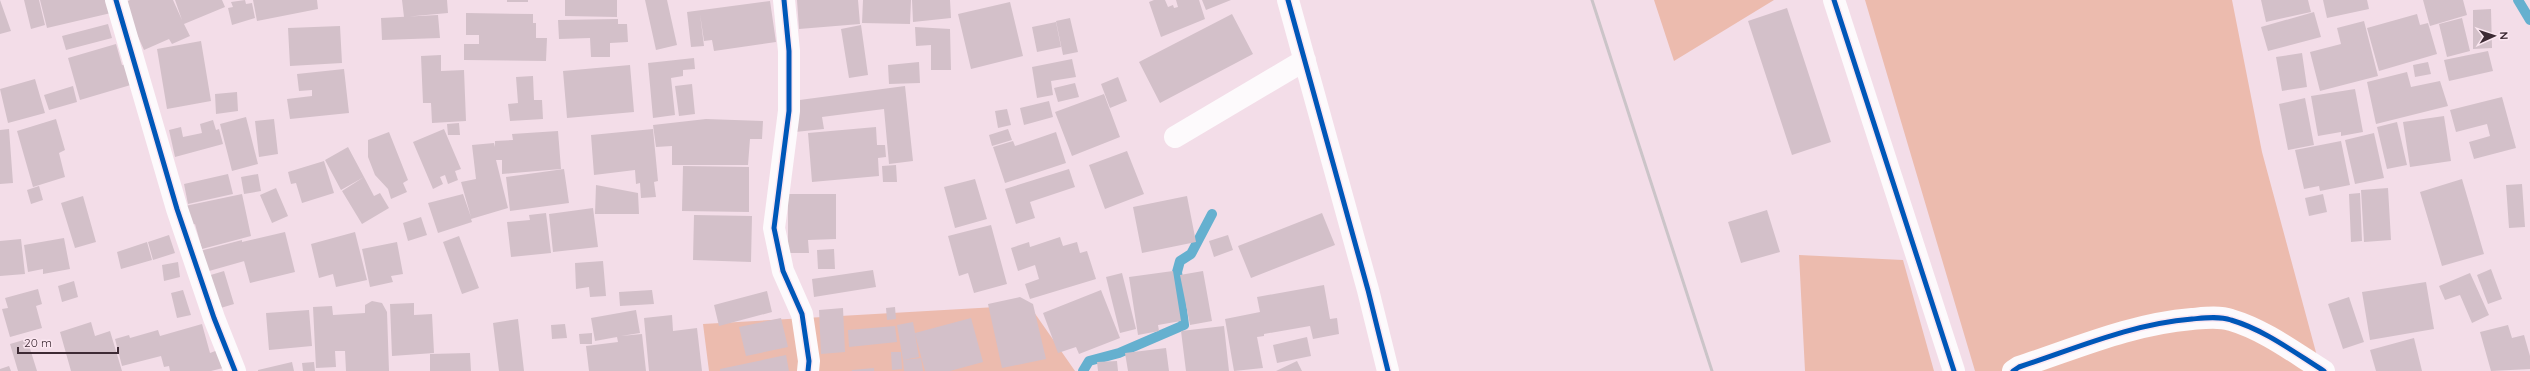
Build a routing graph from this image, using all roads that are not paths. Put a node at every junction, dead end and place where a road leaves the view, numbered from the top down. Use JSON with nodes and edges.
{"nodes":[{"id":1,"x":116,"y":0,"type":"edge"},
{"id":2,"x":784,"y":0,"type":"edge"},
{"id":3,"x":1288,"y":0,"type":"edge"},
{"id":4,"x":1834,"y":0,"type":"edge"},
{"id":5,"x":1305,"y":60,"type":"junction"},
{"id":6,"x":1175,"y":137,"type":"dead end"},
{"id":7,"x":235,"y":371,"type":"edge"},
{"id":8,"x":808,"y":371,"type":"edge"},
{"id":9,"x":1388,"y":371,"type":"edge"},
{"id":10,"x":1954,"y":371,"type":"edge"},
{"id":11,"x":2013,"y":371,"type":"edge"},
{"id":12,"x":2324,"y":371,"type":"edge"}],
"edges":[{"from":1,"to":7,"type":"street"},
{"from":2,"to":8,"type":"street"},
{"from":3,"to":5,"type":"street"},
{"from":4,"to":10,"type":"street"},
{"from":5,"to":6,"type":"street"},
{"from":5,"to":9,"type":"street"},
{"from":11,"to":12,"type":"street"}]}
